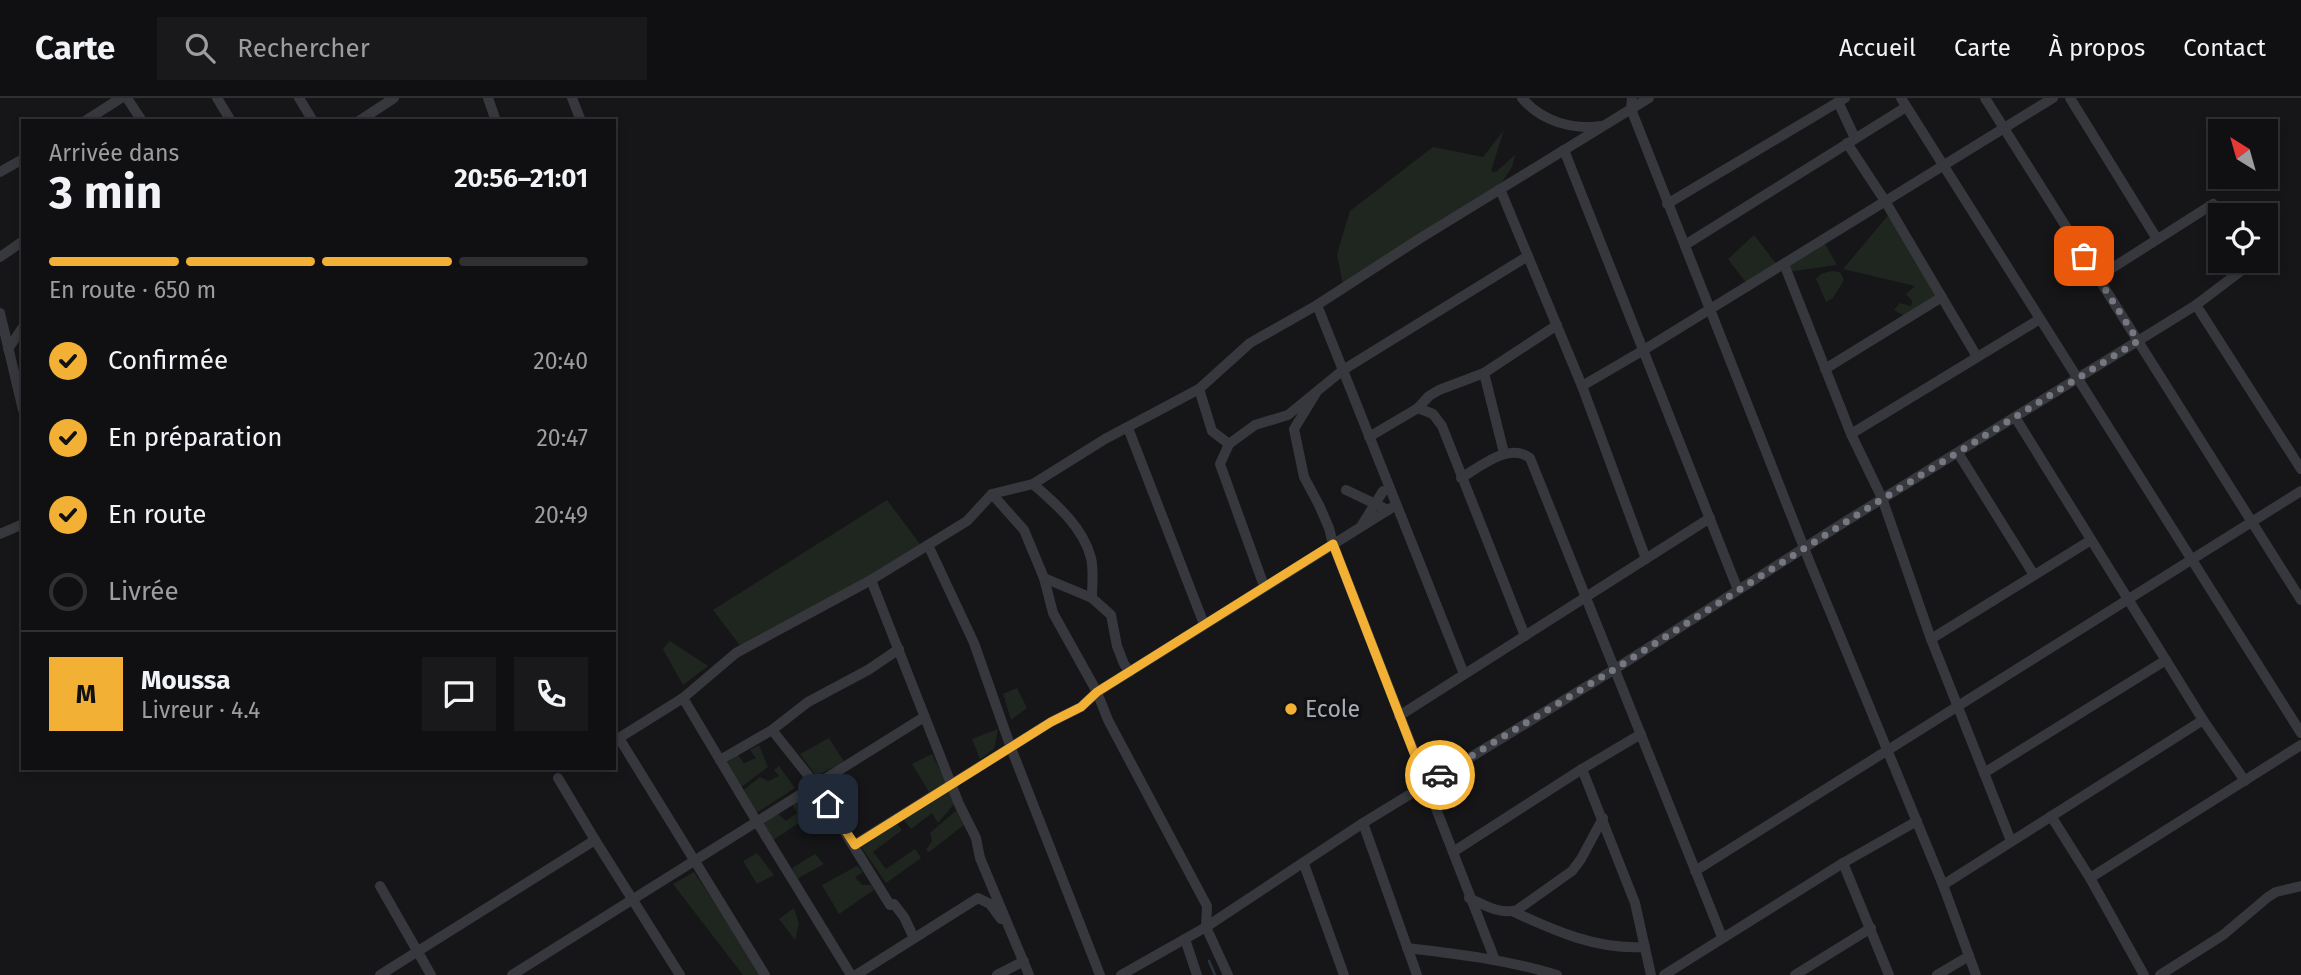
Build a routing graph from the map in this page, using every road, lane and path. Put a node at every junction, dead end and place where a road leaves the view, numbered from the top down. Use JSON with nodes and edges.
{"nodes":[{"id":1,"x":121,"y":98,"type":"edge"},
{"id":2,"x":127,"y":98,"type":"edge"},
{"id":3,"x":217,"y":98,"type":"edge"},
{"id":4,"x":299,"y":98,"type":"edge"},
{"id":5,"x":394,"y":98,"type":"edge"},
{"id":6,"x":488,"y":98,"type":"edge"},
{"id":7,"x":572,"y":98,"type":"edge"},
{"id":8,"x":1522,"y":98,"type":"edge"},
{"id":9,"x":1649,"y":98,"type":"edge"},
{"id":10,"x":1985,"y":98,"type":"edge"},
{"id":11,"x":2053,"y":98,"type":"edge"},
{"id":12,"x":2070,"y":98,"type":"edge"},
{"id":13,"x":1842,"y":100,"type":"edge"},
{"id":14,"x":1904,"y":102,"type":"edge"},
{"id":15,"x":1631,"y":104,"type":"edge"},
{"id":16,"x":88,"y":119,"type":"edge"},
{"id":17,"x":141,"y":119,"type":"edge"},
{"id":18,"x":230,"y":119,"type":"edge"},
{"id":19,"x":312,"y":119,"type":"edge"},
{"id":20,"x":362,"y":119,"type":"edge"},
{"id":21,"x":493,"y":119,"type":"edge"},
{"id":22,"x":580,"y":119,"type":"edge"},
{"id":23,"x":1603,"y":126,"type":"junction"},
{"id":24,"x":2004,"y":128,"type":"junction"},
{"id":25,"x":1851,"y":141,"type":"junction"},
{"id":26,"x":1564,"y":150,"type":"junction"},
{"id":27,"x":21,"y":160,"type":"edge"},
{"id":28,"x":1943,"y":166,"type":"junction"},
{"id":29,"x":0,"y":172,"type":"edge"},
{"id":30,"x":1500,"y":189,"type":"junction"},
{"id":31,"x":1885,"y":201,"type":"junction"},
{"id":32,"x":1667,"y":204,"type":"junction"},
{"id":33,"x":2208,"y":207,"type":"edge"},
{"id":34,"x":2157,"y":239,"type":"junction"},
{"id":35,"x":21,"y":242,"type":"edge"},
{"id":36,"x":1685,"y":245,"type":"junction"},
{"id":37,"x":0,"y":257,"type":"edge"},
{"id":38,"x":1528,"y":257,"type":"junction"},
{"id":39,"x":1784,"y":264,"type":"junction"},
{"id":40,"x":2238,"y":273,"type":"edge"},
{"id":41,"x":2098,"y":277,"type":"junction"},
{"id":42,"x":1942,"y":297,"type":"junction"},
{"id":43,"x":1317,"y":305,"type":"junction"},
{"id":44,"x":2196,"y":305,"type":"junction"},
{"id":45,"x":1710,"y":309,"type":"junction"},
{"id":46,"x":1,"y":316,"type":"edge"},
{"id":47,"x":2040,"y":319,"type":"junction"},
{"id":48,"x":1557,"y":325,"type":"junction"},
{"id":49,"x":21,"y":327,"type":"edge"},
{"id":50,"x":21,"y":330,"type":"edge"},
{"id":51,"x":2138,"y":341,"type":"junction"},
{"id":52,"x":8,"y":349,"type":"junction"},
{"id":53,"x":1642,"y":351,"type":"junction"},
{"id":54,"x":1976,"y":355,"type":"junction"},
{"id":55,"x":1825,"y":369,"type":"junction"},
{"id":56,"x":1343,"y":370,"type":"junction"},
{"id":57,"x":1484,"y":373,"type":"junction"},
{"id":58,"x":2076,"y":378,"type":"junction"},
{"id":59,"x":1582,"y":386,"type":"junction"},
{"id":60,"x":1199,"y":389,"type":"junction"},
{"id":61,"x":1317,"y":393,"type":"junction"},
{"id":62,"x":21,"y":399,"type":"edge"},
{"id":63,"x":1418,"y":408,"type":"junction"},
{"id":64,"x":2015,"y":417,"type":"junction"},
{"id":65,"x":1128,"y":428,"type":"junction"},
{"id":66,"x":1851,"y":434,"type":"junction"},
{"id":67,"x":1369,"y":437,"type":"junction"},
{"id":68,"x":1229,"y":444,"type":"junction"},
{"id":69,"x":1504,"y":453,"type":"junction"},
{"id":70,"x":1958,"y":453,"type":"junction"},
{"id":71,"x":2301,"y":469,"type":"edge"},
{"id":72,"x":1461,"y":478,"type":"junction"},
{"id":73,"x":1033,"y":484,"type":"junction"},
{"id":74,"x":1346,"y":491,"type":"dead end"},
{"id":75,"x":1383,"y":491,"type":"dead end"},
{"id":76,"x":2301,"y":491,"type":"edge"},
{"id":77,"x":992,"y":494,"type":"junction"},
{"id":78,"x":1882,"y":498,"type":"junction"},
{"id":79,"x":1374,"y":504,"type":"junction"},
{"id":80,"x":1392,"y":507,"type":"junction"},
{"id":81,"x":1710,"y":518,"type":"junction"},
{"id":82,"x":2252,"y":522,"type":"junction"},
{"id":83,"x":21,"y":525,"type":"edge"},
{"id":84,"x":1360,"y":527,"type":"junction"},
{"id":85,"x":0,"y":534,"type":"edge"},
{"id":86,"x":2091,"y":540,"type":"junction"},
{"id":87,"x":1333,"y":544,"type":"junction"},
{"id":88,"x":928,"y":545,"type":"junction"},
{"id":89,"x":1804,"y":549,"type":"junction"},
{"id":90,"x":1646,"y":559,"type":"junction"},
{"id":91,"x":2192,"y":559,"type":"junction"},
{"id":92,"x":2034,"y":575,"type":"junction"},
{"id":93,"x":1044,"y":578,"type":"junction"},
{"id":94,"x":871,"y":580,"type":"junction"},
{"id":95,"x":1264,"y":586,"type":"junction"},
{"id":96,"x":1738,"y":590,"type":"junction"},
{"id":97,"x":1093,"y":597,"type":"junction"},
{"id":98,"x":1587,"y":597,"type":"junction"},
{"id":99,"x":2128,"y":599,"type":"junction"},
{"id":100,"x":2301,"y":600,"type":"edge"},
{"id":101,"x":1204,"y":624,"type":"junction"},
{"id":102,"x":1525,"y":636,"type":"junction"},
{"id":103,"x":1931,"y":639,"type":"junction"},
{"id":104,"x":899,"y":649,"type":"junction"},
{"id":105,"x":2166,"y":660,"type":"junction"},
{"id":106,"x":1615,"y":669,"type":"junction"},
{"id":107,"x":1130,"y":672,"type":"junction"},
{"id":108,"x":1464,"y":674,"type":"junction"},
{"id":109,"x":1097,"y":692,"type":"junction"},
{"id":110,"x":684,"y":698,"type":"junction"},
{"id":111,"x":1958,"y":706,"type":"junction"},
{"id":112,"x":1399,"y":716,"type":"junction"},
{"id":113,"x":924,"y":717,"type":"junction"},
{"id":114,"x":2203,"y":720,"type":"junction"},
{"id":115,"x":772,"y":730,"type":"junction"},
{"id":116,"x":2301,"y":733,"type":"edge"},
{"id":117,"x":1641,"y":734,"type":"junction"},
{"id":118,"x":2301,"y":745,"type":"edge"},
{"id":119,"x":1011,"y":748,"type":"junction"},
{"id":120,"x":1888,"y":751,"type":"junction"},
{"id":121,"x":720,"y":761,"type":"junction"},
{"id":122,"x":1582,"y":769,"type":"junction"},
{"id":123,"x":1984,"y":773,"type":"junction"},
{"id":124,"x":558,"y":778,"type":"dead end"},
{"id":125,"x":2245,"y":781,"type":"junction"},
{"id":126,"x":951,"y":783,"type":"junction"},
{"id":127,"x":1426,"y":784,"type":"junction"},
{"id":128,"x":815,"y":785,"type":"junction"},
{"id":129,"x":2051,"y":816,"type":"junction"},
{"id":130,"x":1603,"y":818,"type":"junction"},
{"id":131,"x":1917,"y":821,"type":"junction"},
{"id":132,"x":757,"y":822,"type":"junction"},
{"id":133,"x":1363,"y":823,"type":"junction"},
{"id":134,"x":595,"y":840,"type":"junction"},
{"id":135,"x":2011,"y":841,"type":"junction"},
{"id":136,"x":855,"y":845,"type":"junction"},
{"id":137,"x":1452,"y":852,"type":"junction"},
{"id":138,"x":696,"y":861,"type":"junction"},
{"id":139,"x":1843,"y":863,"type":"junction"},
{"id":140,"x":1304,"y":864,"type":"junction"},
{"id":141,"x":1695,"y":871,"type":"junction"},
{"id":142,"x":2090,"y":878,"type":"junction"},
{"id":143,"x":1943,"y":885,"type":"junction"},
{"id":144,"x":380,"y":886,"type":"dead end"},
{"id":145,"x":2301,"y":886,"type":"edge"},
{"id":146,"x":1469,"y":898,"type":"junction"},
{"id":147,"x":632,"y":899,"type":"junction"},
{"id":148,"x":1513,"y":911,"type":"junction"},
{"id":149,"x":1206,"y":927,"type":"junction"},
{"id":150,"x":1871,"y":928,"type":"junction"},
{"id":151,"x":1012,"y":934,"type":"junction"},
{"id":152,"x":1722,"y":937,"type":"junction"},
{"id":153,"x":915,"y":938,"type":"junction"},
{"id":154,"x":1185,"y":939,"type":"junction"},
{"id":155,"x":1645,"y":947,"type":"junction"},
{"id":156,"x":1407,"y":948,"type":"junction"},
{"id":157,"x":417,"y":951,"type":"junction"},
{"id":158,"x":1969,"y":956,"type":"junction"},
{"id":159,"x":1495,"y":960,"type":"junction"},
{"id":160,"x":1024,"y":961,"type":"junction"},
{"id":161,"x":380,"y":975,"type":"edge"},
{"id":162,"x":430,"y":975,"type":"edge"},
{"id":163,"x":512,"y":975,"type":"edge"},
{"id":164,"x":680,"y":975,"type":"edge"},
{"id":165,"x":765,"y":975,"type":"edge"},
{"id":166,"x":854,"y":975,"type":"edge"},
{"id":167,"x":997,"y":975,"type":"edge"},
{"id":168,"x":1029,"y":975,"type":"edge"},
{"id":169,"x":1100,"y":975,"type":"edge"},
{"id":170,"x":1121,"y":975,"type":"edge"},
{"id":171,"x":1198,"y":975,"type":"edge"},
{"id":172,"x":1227,"y":975,"type":"edge"},
{"id":173,"x":1344,"y":975,"type":"edge"},
{"id":174,"x":1417,"y":975,"type":"edge"},
{"id":175,"x":1557,"y":975,"type":"edge"},
{"id":176,"x":1651,"y":975,"type":"edge"},
{"id":177,"x":1664,"y":975,"type":"edge"},
{"id":178,"x":1795,"y":975,"type":"edge"},
{"id":179,"x":1889,"y":975,"type":"edge"},
{"id":180,"x":1937,"y":975,"type":"edge"},
{"id":181,"x":1976,"y":975,"type":"edge"},
{"id":182,"x":2144,"y":975,"type":"edge"},
{"id":183,"x":2160,"y":975,"type":"edge"}],
"edges":[{"from":1,"to":16,"type":"street"},
{"from":2,"to":17,"type":"street"},
{"from":3,"to":18,"type":"street"},
{"from":4,"to":19,"type":"street"},
{"from":5,"to":20,"type":"street"},
{"from":6,"to":21,"type":"street"},
{"from":7,"to":22,"type":"street"},
{"from":8,"to":23,"type":"street"},
{"from":9,"to":15,"type":"street"},
{"from":10,"to":24,"type":"street"},
{"from":11,"to":24,"type":"street"},
{"from":12,"to":34,"type":"street"},
{"from":13,"to":25,"type":"street"},
{"from":13,"to":32,"type":"street"},
{"from":14,"to":25,"type":"street"},
{"from":14,"to":28,"type":"street"},
{"from":15,"to":23,"type":"street"},
{"from":15,"to":32,"type":"street"},
{"from":23,"to":26,"type":"street"},
{"from":24,"to":28,"type":"street"},
{"from":24,"to":41,"type":"street"},
{"from":25,"to":31,"type":"street"},
{"from":25,"to":36,"type":"street"},
{"from":26,"to":30,"type":"street"},
{"from":26,"to":53,"type":"street"},
{"from":27,"to":29,"type":"street"},
{"from":28,"to":31,"type":"street"},
{"from":28,"to":47,"type":"street"},
{"from":30,"to":38,"type":"street"},
{"from":30,"to":43,"type":"street"},
{"from":31,"to":39,"type":"street"},
{"from":31,"to":42,"type":"street"},
{"from":32,"to":36,"type":"street"},
{"from":33,"to":34,"type":"street"},
{"from":34,"to":41,"type":"street"},
{"from":35,"to":37,"type":"street"},
{"from":36,"to":45,"type":"street"},
{"from":38,"to":48,"type":"street"},
{"from":38,"to":56,"type":"street"},
{"from":39,"to":45,"type":"street"},
{"from":39,"to":55,"type":"street"},
{"from":40,"to":44,"type":"street"},
{"from":41,"to":51,"type":"street"},
{"from":42,"to":54,"type":"street"},
{"from":42,"to":55,"type":"street"},
{"from":43,"to":56,"type":"street"},
{"from":43,"to":60,"type":"street"},
{"from":44,"to":51,"type":"street"},
{"from":44,"to":71,"type":"street"},
{"from":45,"to":53,"type":"street"},
{"from":45,"to":89,"type":"street"},
{"from":46,"to":49,"type":"street"},
{"from":46,"to":52,"type":"street"},
{"from":47,"to":54,"type":"street"},
{"from":47,"to":58,"type":"street"},
{"from":48,"to":57,"type":"street"},
{"from":48,"to":59,"type":"street"},
{"from":50,"to":52,"type":"street"},
{"from":51,"to":58,"type":"street"},
{"from":51,"to":82,"type":"street"},
{"from":52,"to":62,"type":"street"},
{"from":53,"to":59,"type":"street"},
{"from":53,"to":81,"type":"street"},
{"from":54,"to":66,"type":"street"},
{"from":55,"to":66,"type":"street"},
{"from":56,"to":61,"type":"street"},
{"from":56,"to":67,"type":"street"},
{"from":57,"to":63,"type":"street"},
{"from":57,"to":69,"type":"street"},
{"from":58,"to":64,"type":"street"},
{"from":58,"to":91,"type":"street"},
{"from":59,"to":90,"type":"street"},
{"from":60,"to":65,"type":"street"},
{"from":60,"to":68,"type":"street"},
{"from":61,"to":68,"type":"street"},
{"from":61,"to":87,"type":"street"},
{"from":63,"to":67,"type":"street"},
{"from":63,"to":72,"type":"street"},
{"from":64,"to":70,"type":"street"},
{"from":64,"to":86,"type":"street"},
{"from":65,"to":73,"type":"street"},
{"from":65,"to":101,"type":"street"},
{"from":66,"to":78,"type":"street"},
{"from":67,"to":80,"type":"street"},
{"from":68,"to":95,"type":"street"},
{"from":69,"to":72,"type":"street"},
{"from":69,"to":98,"type":"street"},
{"from":70,"to":78,"type":"street"},
{"from":70,"to":92,"type":"street"},
{"from":72,"to":102,"type":"street"},
{"from":73,"to":77,"type":"street"},
{"from":73,"to":97,"type":"street"},
{"from":74,"to":79,"type":"street"},
{"from":75,"to":79,"type":"street"},
{"from":76,"to":82,"type":"street"},
{"from":77,"to":88,"type":"street"},
{"from":77,"to":93,"type":"street"},
{"from":78,"to":89,"type":"street"},
{"from":78,"to":103,"type":"street"},
{"from":79,"to":80,"type":"street"},
{"from":79,"to":84,"type":"street"},
{"from":80,"to":84,"type":"street"},
{"from":80,"to":108,"type":"street"},
{"from":81,"to":90,"type":"street"},
{"from":81,"to":96,"type":"street"},
{"from":82,"to":91,"type":"street"},
{"from":82,"to":100,"type":"street"},
{"from":83,"to":85,"type":"street"},
{"from":84,"to":87,"type":"street"},
{"from":86,"to":92,"type":"street"},
{"from":86,"to":99,"type":"street"},
{"from":87,"to":95,"type":"street"},
{"from":87,"to":112,"type":"street"},
{"from":88,"to":94,"type":"street"},
{"from":88,"to":119,"type":"street"},
{"from":89,"to":96,"type":"street"},
{"from":89,"to":120,"type":"street"},
{"from":90,"to":98,"type":"street"},
{"from":91,"to":99,"type":"street"},
{"from":91,"to":116,"type":"street"},
{"from":92,"to":103,"type":"street"},
{"from":93,"to":97,"type":"street"},
{"from":93,"to":109,"type":"street"},
{"from":94,"to":104,"type":"street"},
{"from":94,"to":110,"type":"street"},
{"from":95,"to":101,"type":"street"},
{"from":96,"to":106,"type":"street"},
{"from":97,"to":107,"type":"street"},
{"from":98,"to":102,"type":"street"},
{"from":98,"to":106,"type":"street"},
{"from":99,"to":105,"type":"street"},
{"from":99,"to":111,"type":"street"},
{"from":101,"to":107,"type":"street"},
{"from":102,"to":108,"type":"street"},
{"from":103,"to":111,"type":"street"},
{"from":104,"to":113,"type":"street"},
{"from":104,"to":115,"type":"street"},
{"from":105,"to":114,"type":"street"},
{"from":105,"to":123,"type":"street"},
{"from":106,"to":117,"type":"street"},
{"from":106,"to":127,"type":"street"},
{"from":107,"to":109,"type":"street"},
{"from":108,"to":112,"type":"street"},
{"from":109,"to":119,"type":"street"},
{"from":109,"to":149,"type":"street"},
{"from":110,"to":121,"type":"street"},
{"from":110,"to":138,"type":"street"},
{"from":111,"to":120,"type":"street"},
{"from":111,"to":123,"type":"street"},
{"from":112,"to":127,"type":"street"},
{"from":113,"to":126,"type":"street"},
{"from":113,"to":128,"type":"street"},
{"from":114,"to":125,"type":"street"},
{"from":114,"to":129,"type":"street"},
{"from":115,"to":121,"type":"street"},
{"from":115,"to":128,"type":"street"},
{"from":117,"to":122,"type":"street"},
{"from":117,"to":141,"type":"street"},
{"from":118,"to":125,"type":"street"},
{"from":119,"to":126,"type":"street"},
{"from":119,"to":169,"type":"street"},
{"from":120,"to":131,"type":"street"},
{"from":120,"to":141,"type":"street"},
{"from":121,"to":132,"type":"street"},
{"from":122,"to":130,"type":"street"},
{"from":122,"to":137,"type":"street"},
{"from":123,"to":135,"type":"street"},
{"from":124,"to":134,"type":"street"},
{"from":125,"to":142,"type":"street"},
{"from":126,"to":136,"type":"street"},
{"from":126,"to":151,"type":"street"},
{"from":127,"to":133,"type":"street"},
{"from":127,"to":137,"type":"street"},
{"from":128,"to":132,"type":"street"},
{"from":128,"to":136,"type":"street"},
{"from":129,"to":135,"type":"street"},
{"from":129,"to":142,"type":"street"},
{"from":130,"to":148,"type":"street"},
{"from":130,"to":155,"type":"street"},
{"from":131,"to":139,"type":"street"},
{"from":131,"to":143,"type":"street"},
{"from":132,"to":138,"type":"street"},
{"from":132,"to":166,"type":"street"},
{"from":133,"to":140,"type":"street"},
{"from":133,"to":156,"type":"street"},
{"from":134,"to":147,"type":"street"},
{"from":134,"to":157,"type":"street"},
{"from":135,"to":143,"type":"street"},
{"from":136,"to":153,"type":"street"},
{"from":137,"to":146,"type":"street"},
{"from":138,"to":147,"type":"street"},
{"from":138,"to":165,"type":"street"},
{"from":139,"to":150,"type":"street"},
{"from":139,"to":152,"type":"street"},
{"from":140,"to":149,"type":"street"},
{"from":140,"to":173,"type":"street"},
{"from":141,"to":152,"type":"street"},
{"from":142,"to":182,"type":"street"},
{"from":143,"to":158,"type":"street"},
{"from":144,"to":157,"type":"street"},
{"from":145,"to":183,"type":"street"},
{"from":146,"to":148,"type":"street"},
{"from":146,"to":159,"type":"street"},
{"from":147,"to":163,"type":"street"},
{"from":147,"to":164,"type":"street"},
{"from":148,"to":155,"type":"street"},
{"from":149,"to":154,"type":"street"},
{"from":149,"to":172,"type":"street"},
{"from":150,"to":178,"type":"street"},
{"from":150,"to":179,"type":"street"},
{"from":151,"to":153,"type":"street"},
{"from":151,"to":160,"type":"street"},
{"from":152,"to":177,"type":"street"},
{"from":153,"to":166,"type":"street"},
{"from":154,"to":170,"type":"street"},
{"from":154,"to":171,"type":"street"},
{"from":155,"to":176,"type":"street"},
{"from":156,"to":159,"type":"street"},
{"from":156,"to":174,"type":"street"},
{"from":157,"to":161,"type":"street"},
{"from":157,"to":162,"type":"street"},
{"from":158,"to":180,"type":"street"},
{"from":158,"to":181,"type":"street"},
{"from":159,"to":175,"type":"street"},
{"from":160,"to":167,"type":"street"},
{"from":160,"to":168,"type":"street"}]}
